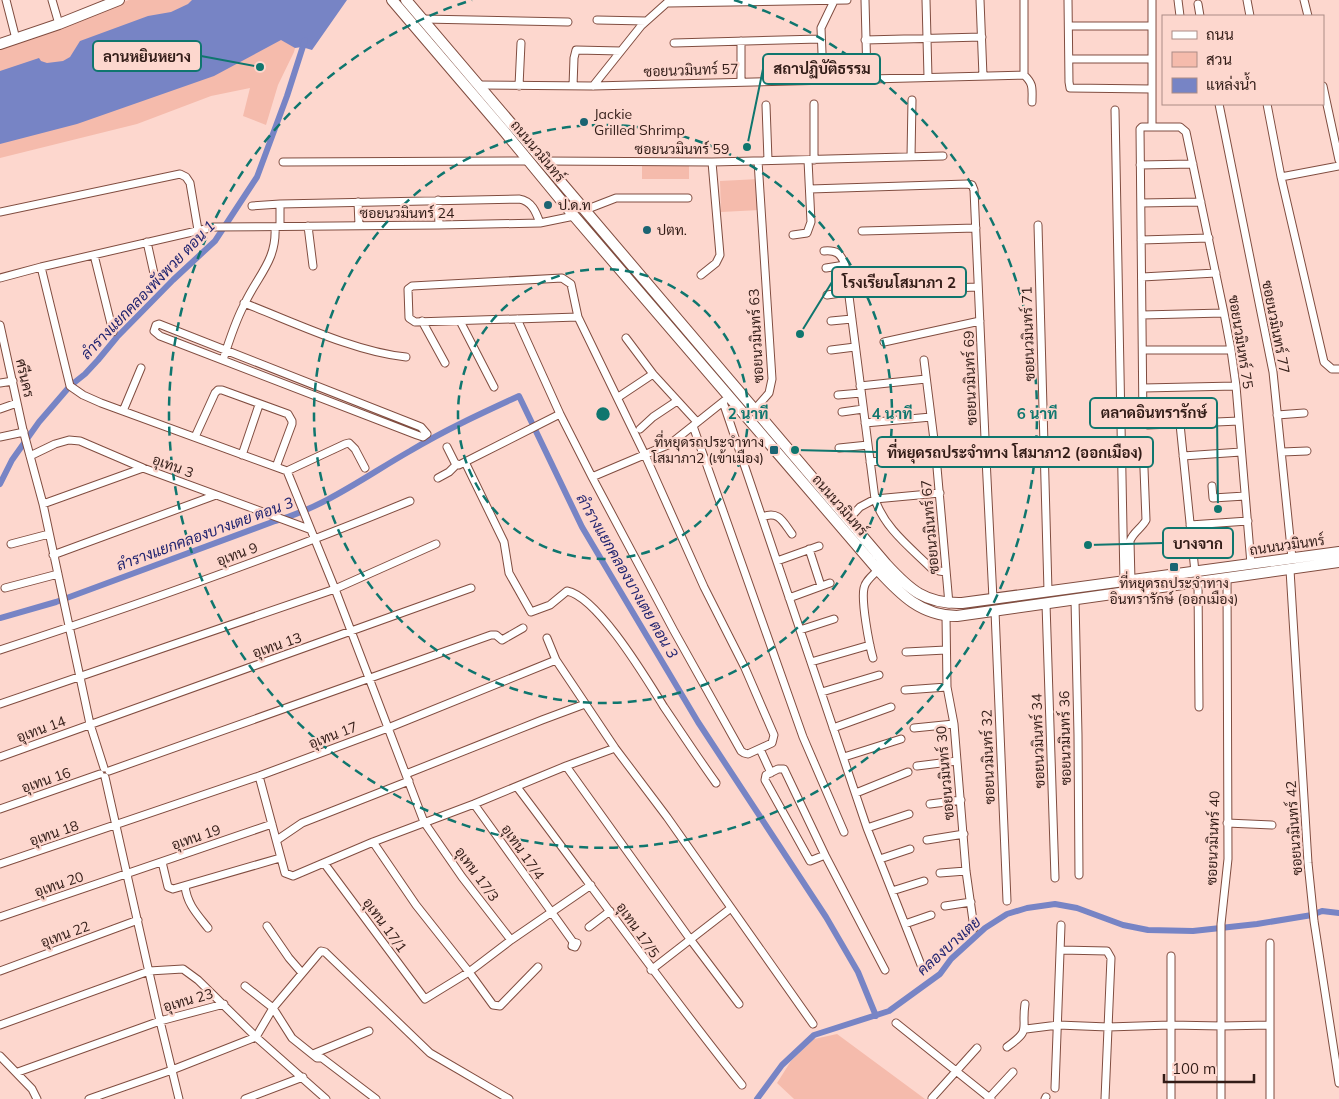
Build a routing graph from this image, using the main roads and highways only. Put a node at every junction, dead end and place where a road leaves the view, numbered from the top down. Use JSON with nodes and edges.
{"nodes":[{"id":1,"x":119,"y":0,"type":"edge"},
{"id":2,"x":392,"y":0,"type":"edge"},
{"id":3,"x":406,"y":0,"type":"edge"},
{"id":4,"x":98,"y":4,"type":"edge"},
{"id":5,"x":0,"y":44,"type":"edge"},
{"id":6,"x":585,"y":210,"type":"junction"},
{"id":7,"x":574,"y":216,"type":"junction"},
{"id":8,"x":1339,"y":552,"type":"edge"},
{"id":9,"x":1339,"y":562,"type":"edge"},
{"id":10,"x":1197,"y":577,"type":"junction"}],
"edges":[{"from":1,"to":4,"type":"main road"},
{"from":2,"to":7,"type":"main road","name":"ถนนนวมินทร์"},
{"from":3,"to":6,"type":"main road","name":"ถนนนวมินทร์"},
{"from":4,"to":5,"type":"main road"},
{"from":6,"to":7,"type":"main road"},
{"from":6,"to":10,"type":"main road","name":"ถนนนวมินทร์"},
{"from":7,"to":10,"type":"main road","name":"ถนนนวมินทร์"},
{"from":8,"to":10,"type":"main road","name":"ถนนนวมินทร์"},
{"from":9,"to":10,"type":"main road","name":"ถนนนวมินทร์"}]}
